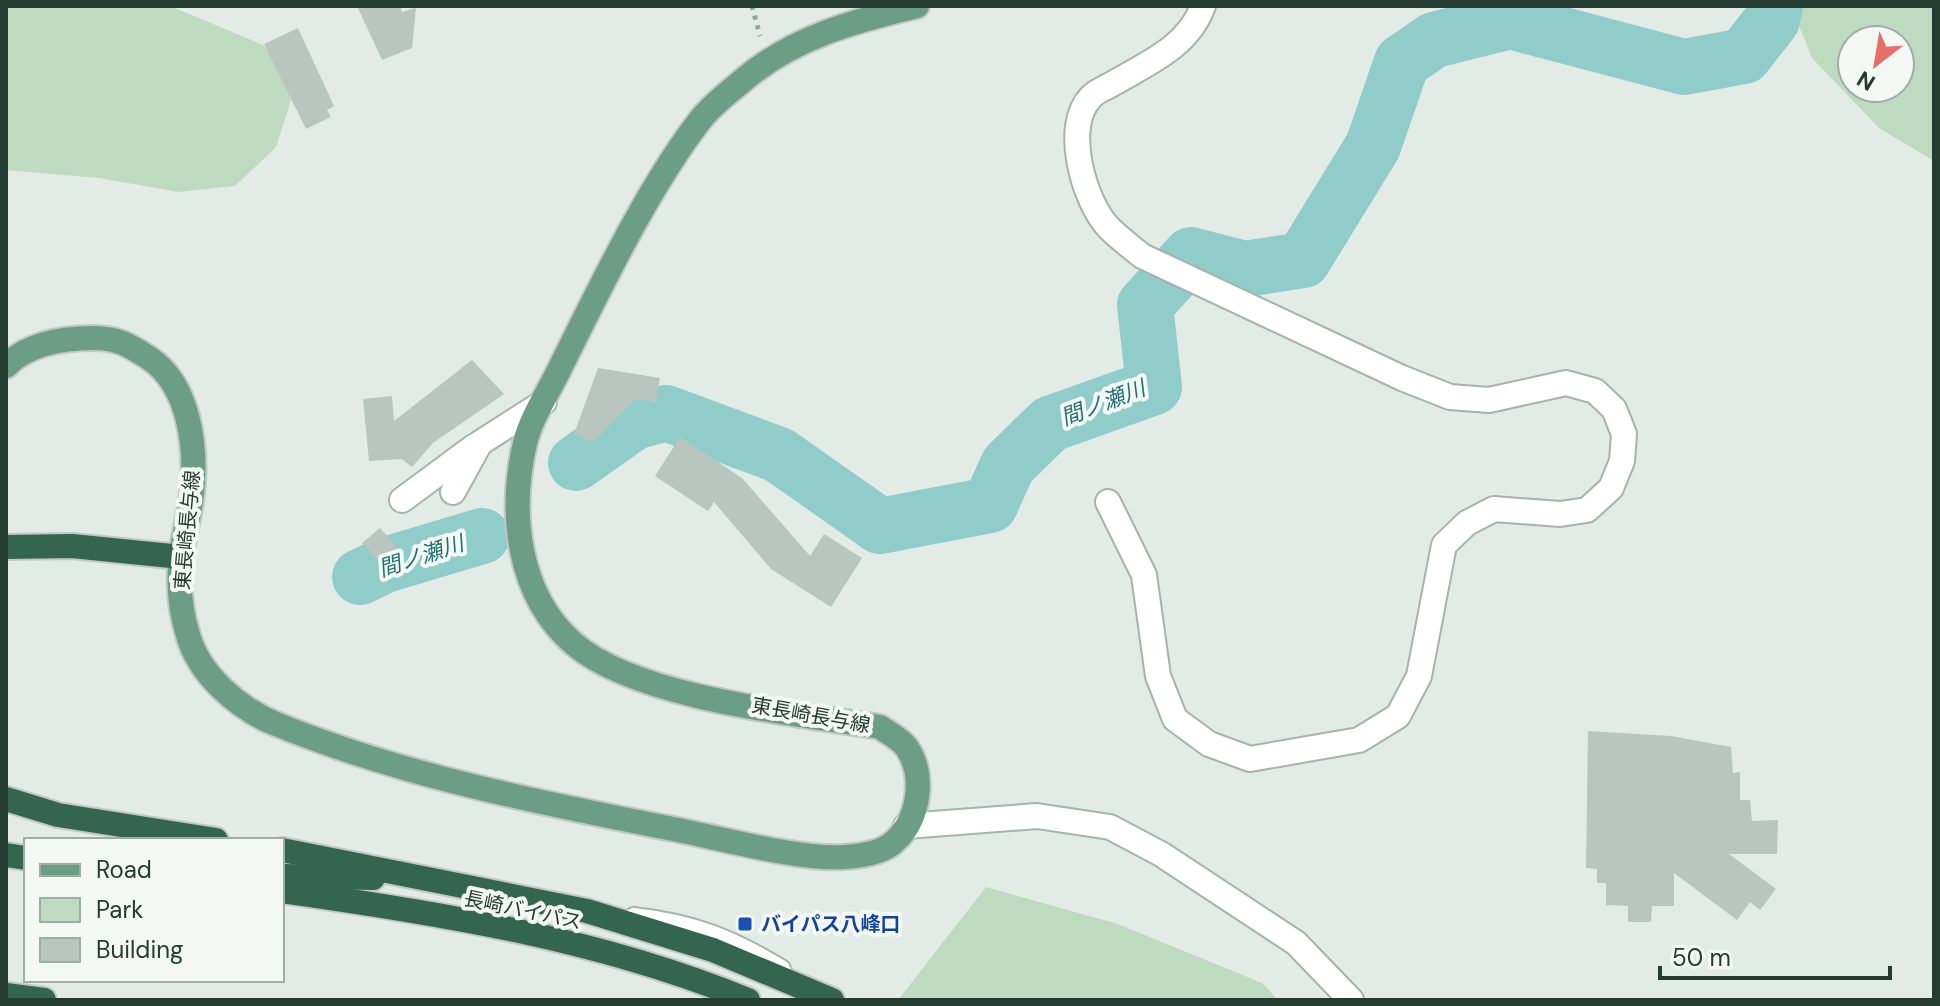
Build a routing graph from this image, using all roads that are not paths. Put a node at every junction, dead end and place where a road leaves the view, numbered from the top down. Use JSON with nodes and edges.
{"nodes":[{"id":1,"x":917,"y":6,"type":"edge"},
{"id":2,"x":1203,"y":6,"type":"edge"},
{"id":3,"x":6,"y":366,"type":"edge"},
{"id":4,"x":544,"y":402,"type":"junction"},
{"id":5,"x":480,"y":443,"type":"junction"},
{"id":6,"x":453,"y":492,"type":"dead end"},
{"id":7,"x":402,"y":500,"type":"dead end"},
{"id":8,"x":1108,"y":502,"type":"dead end"},
{"id":9,"x":6,"y":547,"type":"edge"},
{"id":10,"x":181,"y":557,"type":"junction"},
{"id":11,"x":6,"y":799,"type":"edge"},
{"id":12,"x":906,"y":826,"type":"junction"},
{"id":13,"x":203,"y":838,"type":"edge"},
{"id":14,"x":284,"y":850,"type":"edge"},
{"id":15,"x":284,"y":876,"type":"edge"},
{"id":16,"x":419,"y":878,"type":"junction"},
{"id":17,"x":284,"y":891,"type":"edge"},
{"id":18,"x":6,"y":995,"type":"edge"},
{"id":19,"x":825,"y":997,"type":"edge"},
{"id":20,"x":44,"y":1000,"type":"edge"},
{"id":21,"x":748,"y":1000,"type":"edge"},
{"id":22,"x":1351,"y":1000,"type":"edge"}],
"edges":[{"from":1,"to":4,"type":"main road","name":"東長崎長与線"},
{"from":2,"to":8,"type":"street"},
{"from":3,"to":10,"type":"main road","name":"東長崎長与線"},
{"from":4,"to":5,"type":"street"},
{"from":4,"to":12,"type":"main road","name":"東長崎長与線"},
{"from":5,"to":6,"type":"street"},
{"from":5,"to":7,"type":"street"},
{"from":9,"to":10,"type":"highway"},
{"from":10,"to":12,"type":"main road","name":"東長崎長与線"},
{"from":11,"to":13,"type":"highway"},
{"from":12,"to":22,"type":"street"},
{"from":14,"to":16,"type":"highway"},
{"from":15,"to":16,"type":"highway"},
{"from":16,"to":19,"type":"highway"},
{"from":17,"to":21,"type":"highway","name":"長崎バイパス"},
{"from":18,"to":20,"type":"highway"}]}
